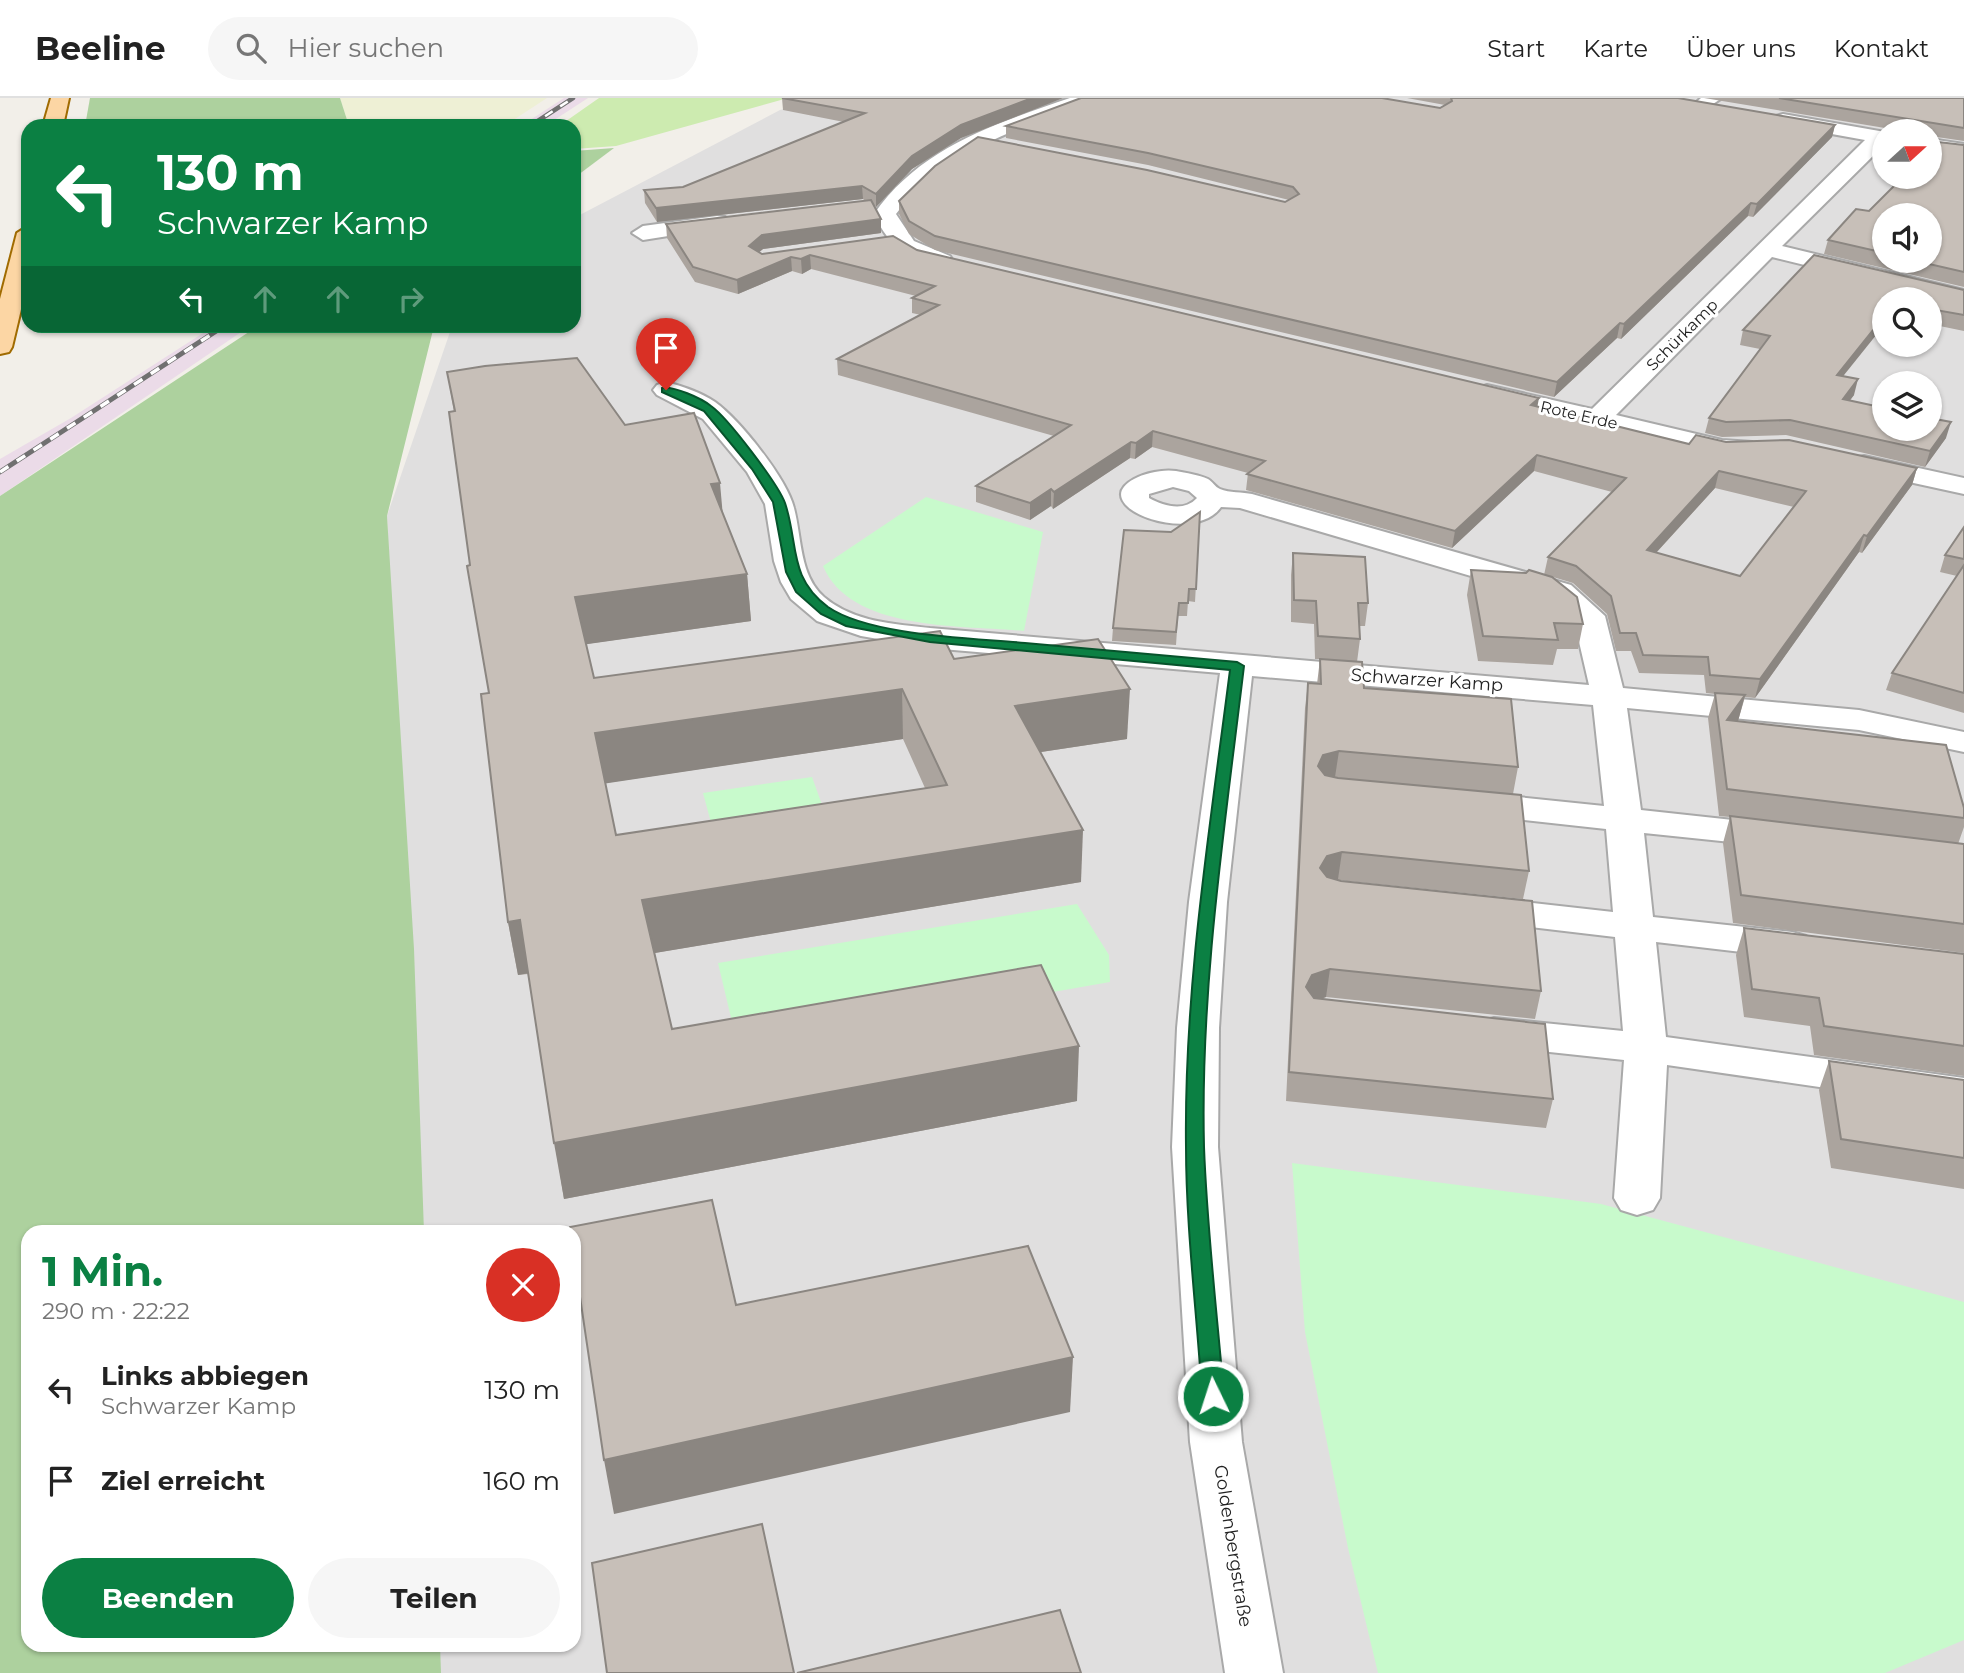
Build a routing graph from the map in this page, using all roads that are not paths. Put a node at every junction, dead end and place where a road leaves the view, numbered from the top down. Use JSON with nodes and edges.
{"nodes":[{"id":1,"x":60,"y":98,"type":"edge"},
{"id":2,"x":1088,"y":98,"type":"edge"},
{"id":3,"x":1679,"y":102,"type":"edge"},
{"id":4,"x":1714,"y":105,"type":"edge"},
{"id":5,"x":1765,"y":117,"type":"edge"},
{"id":6,"x":55,"y":119,"type":"edge"},
{"id":7,"x":1872,"y":135,"type":"edge"},
{"id":8,"x":978,"y":141,"type":"junction"},
{"id":9,"x":1004,"y":146,"type":"edge"},
{"id":10,"x":1872,"y":147,"type":"edge"},
{"id":11,"x":1942,"y":147,"type":"edge"},
{"id":12,"x":1964,"y":150,"type":"edge"},
{"id":13,"x":863,"y":208,"type":"edge"},
{"id":14,"x":889,"y":208,"type":"junction"},
{"id":15,"x":743,"y":220,"type":"edge"},
{"id":16,"x":643,"y":233,"type":"dead end"},
{"id":17,"x":898,"y":240,"type":"junction"},
{"id":18,"x":871,"y":244,"type":"edge"},
{"id":19,"x":1766,"y":249,"type":"junction"},
{"id":20,"x":21,"y":262,"type":"edge"},
{"id":21,"x":966,"y":267,"type":"edge"},
{"id":22,"x":1964,"y":296,"type":"edge"},
{"id":23,"x":0,"y":347,"type":"edge"},
{"id":24,"x":1462,"y":387,"type":"edge"},
{"id":25,"x":666,"y":390,"type":"dead end"},
{"id":26,"x":1596,"y":420,"type":"junction"},
{"id":27,"x":1773,"y":447,"type":"edge"},
{"id":28,"x":1836,"y":458,"type":"edge"},
{"id":29,"x":1964,"y":486,"type":"edge"},
{"id":30,"x":1212,"y":497,"type":"dead end"},
{"id":31,"x":1237,"y":666,"type":"junction"},
{"id":32,"x":1608,"y":694,"type":"junction"},
{"id":33,"x":1964,"y":742,"type":"edge"},
{"id":34,"x":1431,"y":800,"type":"edge"},
{"id":35,"x":1624,"y":818,"type":"junction"},
{"id":36,"x":1817,"y":841,"type":"edge"},
{"id":37,"x":1446,"y":905,"type":"edge"},
{"id":38,"x":1635,"y":925,"type":"junction"},
{"id":39,"x":1827,"y":950,"type":"edge"},
{"id":40,"x":1452,"y":1028,"type":"edge"},
{"id":41,"x":1646,"y":1048,"type":"junction"},
{"id":42,"x":1964,"y":1093,"type":"edge"},
{"id":43,"x":1637,"y":1198,"type":"dead end"},
{"id":44,"x":1254,"y":1673,"type":"edge"}],
"edges":[{"from":1,"to":6,"type":"main road"},
{"from":2,"to":8,"type":"street"},
{"from":3,"to":4,"type":"street"},
{"from":5,"to":7,"type":"street"},
{"from":8,"to":9,"type":"street"},
{"from":8,"to":14,"type":"street"},
{"from":10,"to":19,"type":"street","name":"Schürkamp"},
{"from":11,"to":12,"type":"street"},
{"from":13,"to":14,"type":"street"},
{"from":14,"to":17,"type":"street"},
{"from":15,"to":16,"type":"street"},
{"from":17,"to":18,"type":"street"},
{"from":17,"to":21,"type":"street"},
{"from":19,"to":22,"type":"street"},
{"from":19,"to":26,"type":"street","name":"Schürkamp"},
{"from":20,"to":23,"type":"main road"},
{"from":24,"to":26,"type":"street","name":"Rote Erde"},
{"from":25,"to":31,"type":"street","name":"Schwarzer Kamp"},
{"from":26,"to":27,"type":"street","name":"Rote Erde"},
{"from":28,"to":29,"type":"street"},
{"from":30,"to":32,"type":"street"},
{"from":31,"to":32,"type":"street","name":"Schwarzer Kamp"},
{"from":31,"to":44,"type":"street","name":"Goldenbergstraße"},
{"from":32,"to":33,"type":"street","name":"Schwarzer Kamp"},
{"from":32,"to":35,"type":"street"},
{"from":34,"to":35,"type":"street"},
{"from":35,"to":36,"type":"street"},
{"from":35,"to":38,"type":"street"},
{"from":37,"to":38,"type":"street"},
{"from":38,"to":39,"type":"street"},
{"from":38,"to":41,"type":"street"},
{"from":40,"to":41,"type":"street"},
{"from":41,"to":42,"type":"street"},
{"from":41,"to":43,"type":"street"}]}
